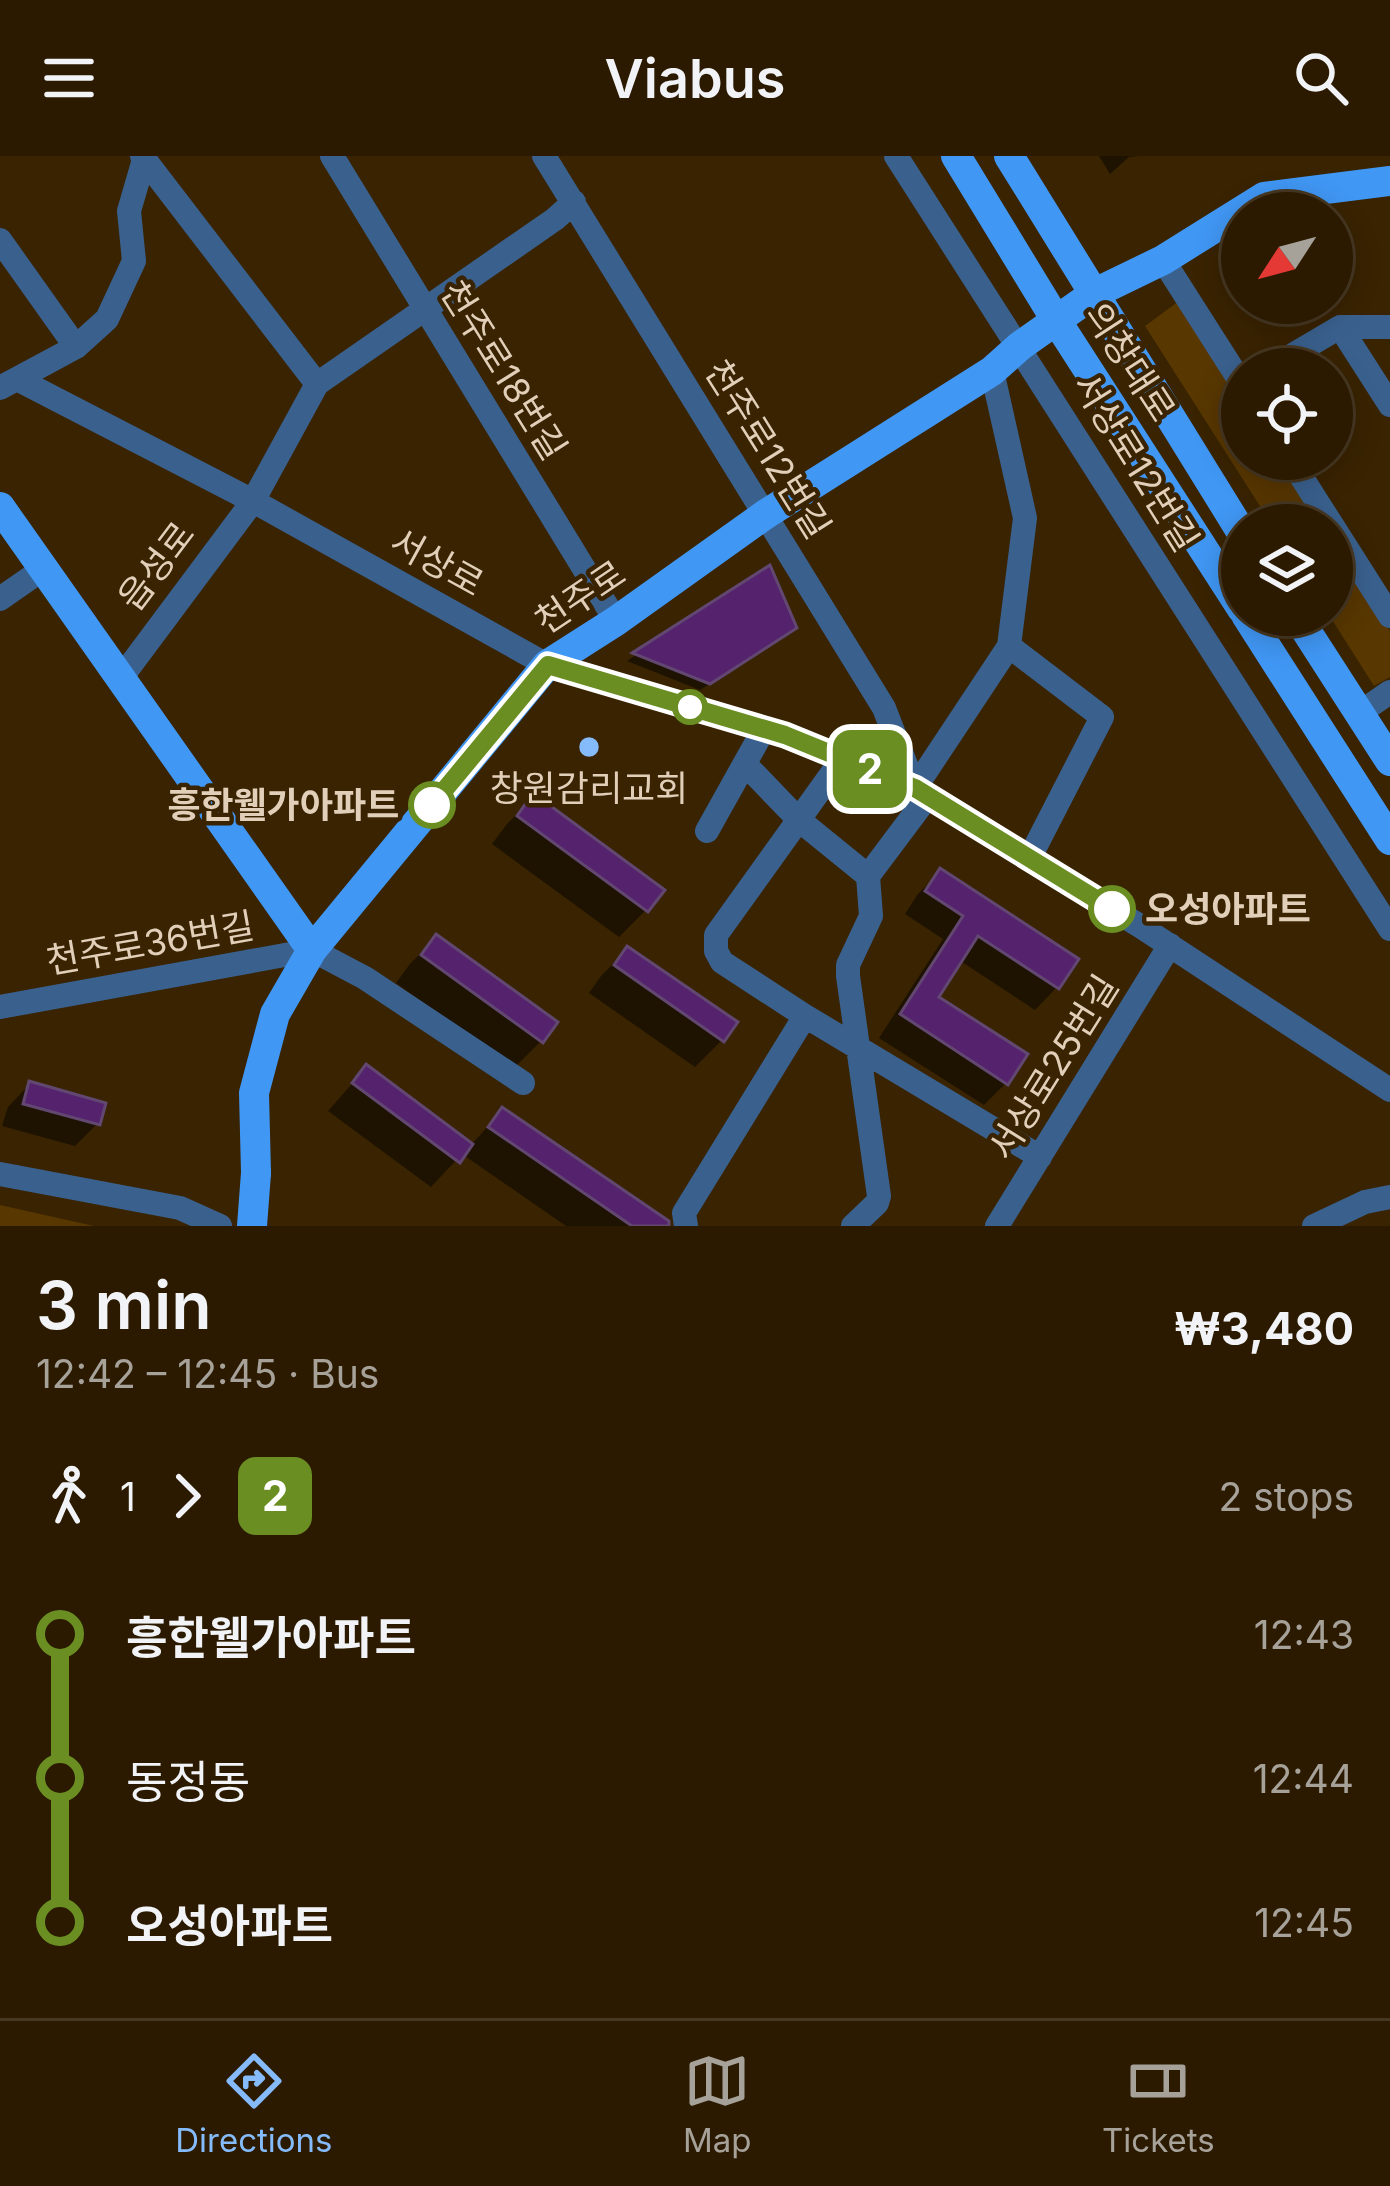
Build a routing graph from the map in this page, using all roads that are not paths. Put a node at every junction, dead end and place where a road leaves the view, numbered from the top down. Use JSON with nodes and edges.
{"nodes":[{"id":1,"x":332,"y":156,"type":"edge"},
{"id":2,"x":544,"y":156,"type":"edge"},
{"id":3,"x":896,"y":156,"type":"edge"},
{"id":4,"x":956,"y":156,"type":"edge"},
{"id":5,"x":1009,"y":156,"type":"edge"},
{"id":6,"x":143,"y":157,"type":"edge"},
{"id":7,"x":1390,"y":181,"type":"edge"},
{"id":8,"x":574,"y":202,"type":"junction"},
{"id":9,"x":0,"y":240,"type":"edge"},
{"id":10,"x":1162,"y":260,"type":"junction"},
{"id":11,"x":1095,"y":293,"type":"junction"},
{"id":12,"x":424,"y":310,"type":"junction"},
{"id":13,"x":1056,"y":320,"type":"junction"},
{"id":14,"x":1340,"y":327,"type":"junction"},
{"id":15,"x":1390,"y":327,"type":"edge"},
{"id":16,"x":1020,"y":346,"type":"junction"},
{"id":17,"x":76,"y":347,"type":"junction"},
{"id":18,"x":1304,"y":348,"type":"edge"},
{"id":19,"x":1221,"y":351,"type":"edge"},
{"id":20,"x":992,"y":371,"type":"junction"},
{"id":21,"x":10,"y":384,"type":"edge"},
{"id":22,"x":317,"y":385,"type":"junction"},
{"id":23,"x":1390,"y":405,"type":"edge"},
{"id":24,"x":253,"y":501,"type":"junction"},
{"id":25,"x":1224,"y":504,"type":"edge"},
{"id":26,"x":0,"y":507,"type":"edge"},
{"id":27,"x":766,"y":514,"type":"junction"},
{"id":28,"x":1353,"y":558,"type":"edge"},
{"id":29,"x":43,"y":569,"type":"junction"},
{"id":30,"x":1221,"y":576,"type":"edge"},
{"id":31,"x":0,"y":599,"type":"edge"},
{"id":32,"x":1390,"y":616,"type":"edge"},
{"id":33,"x":616,"y":621,"type":"junction"},
{"id":34,"x":1259,"y":636,"type":"edge"},
{"id":35,"x":1310,"y":636,"type":"edge"},
{"id":36,"x":1009,"y":646,"type":"junction"},
{"id":37,"x":548,"y":665,"type":"junction"},
{"id":38,"x":122,"y":678,"type":"junction"},
{"id":39,"x":1390,"y":692,"type":"edge"},
{"id":40,"x":1361,"y":712,"type":"junction"},
{"id":41,"x":764,"y":729,"type":"junction"},
{"id":42,"x":843,"y":758,"type":"junction"},
{"id":43,"x":1390,"y":761,"type":"edge"},
{"id":44,"x":745,"y":764,"type":"junction"},
{"id":45,"x":921,"y":792,"type":"junction"},
{"id":46,"x":799,"y":820,"type":"junction"},
{"id":47,"x":707,"y":831,"type":"dead end"},
{"id":48,"x":1390,"y":840,"type":"edge"},
{"id":49,"x":1030,"y":859,"type":"junction"},
{"id":50,"x":868,"y":876,"type":"junction"},
{"id":51,"x":1390,"y":929,"type":"edge"},
{"id":52,"x":1170,"y":945,"type":"junction"},
{"id":53,"x":312,"y":950,"type":"junction"},
{"id":54,"x":0,"y":1007,"type":"edge"},
{"id":55,"x":805,"y":1016,"type":"junction"},
{"id":56,"x":858,"y":1048,"type":"junction"},
{"id":57,"x":523,"y":1083,"type":"dead end"},
{"id":58,"x":1390,"y":1090,"type":"edge"},
{"id":59,"x":1040,"y":1157,"type":"junction"},
{"id":60,"x":0,"y":1174,"type":"edge"},
{"id":61,"x":1390,"y":1197,"type":"edge"},
{"id":62,"x":686,"y":1225,"type":"edge"},
{"id":63,"x":220,"y":1226,"type":"edge"},
{"id":64,"x":252,"y":1226,"type":"edge"},
{"id":65,"x":853,"y":1226,"type":"edge"},
{"id":66,"x":997,"y":1226,"type":"edge"},
{"id":67,"x":1314,"y":1226,"type":"edge"}],
"edges":[{"from":1,"to":12,"type":"street","name":"천주로18번길"},
{"from":2,"to":8,"type":"street","name":"천주로12번길"},
{"from":3,"to":16,"type":"street","name":"서상로12번길"},
{"from":4,"to":13,"type":"main road","name":"의창대로"},
{"from":5,"to":11,"type":"main road","name":"의창대로"},
{"from":6,"to":17,"type":"street"},
{"from":6,"to":22,"type":"street"},
{"from":7,"to":10,"type":"main road","name":"천주로"},
{"from":8,"to":12,"type":"street"},
{"from":8,"to":27,"type":"street","name":"천주로12번길"},
{"from":9,"to":17,"type":"street"},
{"from":10,"to":11,"type":"main road","name":"천주로"},
{"from":10,"to":19,"type":"street"},
{"from":11,"to":13,"type":"main road","name":"천주로"},
{"from":11,"to":25,"type":"main road","name":"의창대로"},
{"from":12,"to":22,"type":"street"},
{"from":12,"to":33,"type":"street","name":"천주로18번길"},
{"from":13,"to":16,"type":"main road","name":"천주로"},
{"from":13,"to":30,"type":"main road","name":"의창대로"},
{"from":14,"to":15,"type":"street"},
{"from":14,"to":18,"type":"street"},
{"from":14,"to":23,"type":"street"},
{"from":16,"to":20,"type":"main road","name":"천주로"},
{"from":16,"to":51,"type":"street","name":"서상로12번길"},
{"from":17,"to":21,"type":"street"},
{"from":20,"to":27,"type":"main road","name":"천주로"},
{"from":20,"to":36,"type":"street"},
{"from":21,"to":24,"type":"street","name":"서상로"},
{"from":22,"to":24,"type":"street","name":"읍성로"},
{"from":24,"to":37,"type":"street","name":"서상로"},
{"from":24,"to":38,"type":"street","name":"읍성로"},
{"from":26,"to":29,"type":"main road","name":"읍성로"},
{"from":27,"to":33,"type":"main road","name":"천주로"},
{"from":27,"to":45,"type":"street","name":"천주로12번길"},
{"from":28,"to":32,"type":"street"},
{"from":29,"to":31,"type":"street"},
{"from":29,"to":38,"type":"main road","name":"읍성로"},
{"from":33,"to":37,"type":"main road","name":"천주로"},
{"from":34,"to":48,"type":"main road","name":"의창대로"},
{"from":35,"to":40,"type":"main road"},
{"from":36,"to":45,"type":"street"},
{"from":36,"to":49,"type":"street"},
{"from":37,"to":41,"type":"street","name":"서상로"},
{"from":37,"to":53,"type":"main road","name":"천주로"},
{"from":38,"to":53,"type":"main road","name":"읍성로"},
{"from":39,"to":40,"type":"street"},
{"from":40,"to":43,"type":"main road"},
{"from":41,"to":42,"type":"street","name":"서상로"},
{"from":41,"to":44,"type":"street"},
{"from":42,"to":45,"type":"street","name":"서상로"},
{"from":42,"to":46,"type":"street"},
{"from":44,"to":46,"type":"street"},
{"from":44,"to":47,"type":"street"},
{"from":45,"to":49,"type":"street","name":"서상로"},
{"from":45,"to":50,"type":"street"},
{"from":46,"to":50,"type":"street"},
{"from":46,"to":55,"type":"street"},
{"from":49,"to":52,"type":"street","name":"서상로"},
{"from":50,"to":56,"type":"street"},
{"from":52,"to":58,"type":"street","name":"서상로"},
{"from":52,"to":59,"type":"street","name":"서상로25번길"},
{"from":53,"to":54,"type":"street","name":"천주로36번길"},
{"from":53,"to":57,"type":"street"},
{"from":53,"to":64,"type":"main road","name":"천주로","bridge":true},
{"from":55,"to":56,"type":"street"},
{"from":55,"to":62,"type":"street"},
{"from":56,"to":59,"type":"street"},
{"from":56,"to":65,"type":"street"},
{"from":59,"to":66,"type":"street","name":"서상로25번길"},
{"from":60,"to":63,"type":"street"},
{"from":61,"to":67,"type":"street"}]}
